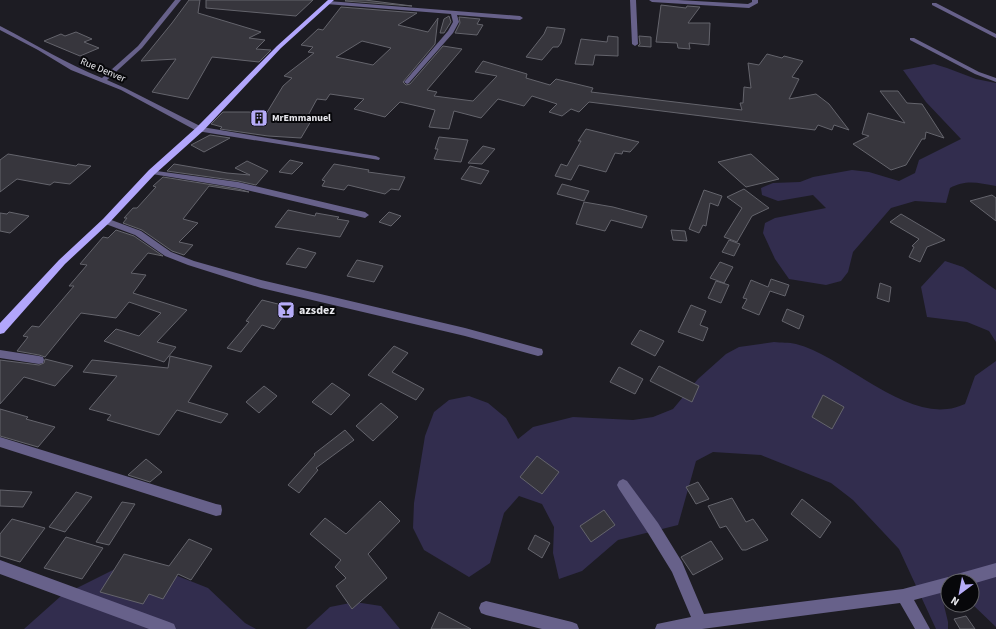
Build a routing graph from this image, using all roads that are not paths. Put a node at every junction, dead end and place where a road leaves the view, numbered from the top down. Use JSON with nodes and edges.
{"nodes":[{"id":1,"x":178,"y":0,"type":"edge"},
{"id":2,"x":633,"y":0,"type":"edge"},
{"id":3,"x":652,"y":0,"type":"edge"},
{"id":4,"x":755,"y":0,"type":"edge"},
{"id":5,"x":329,"y":2,"type":"edge"},
{"id":6,"x":934,"y":4,"type":"dead end"},
{"id":7,"x":454,"y":14,"type":"junction"},
{"id":8,"x":520,"y":18,"type":"dead end"},
{"id":9,"x":0,"y":28,"type":"edge"},
{"id":10,"x":996,"y":36,"type":"edge"},
{"id":11,"x":912,"y":38,"type":"dead end"},
{"id":12,"x":635,"y":44,"type":"dead end"},
{"id":13,"x":102,"y":80,"type":"junction"},
{"id":14,"x":996,"y":80,"type":"edge"},
{"id":15,"x":407,"y":82,"type":"dead end"},
{"id":16,"x":200,"y":129,"type":"junction"},
{"id":17,"x":376,"y":158,"type":"dead end"},
{"id":18,"x":152,"y":172,"type":"junction"},
{"id":19,"x":365,"y":215,"type":"dead end"},
{"id":20,"x":106,"y":221,"type":"junction"},
{"id":21,"x":0,"y":330,"type":"edge"},
{"id":22,"x":538,"y":352,"type":"dead end"},
{"id":23,"x":0,"y":354,"type":"edge"},
{"id":24,"x":39,"y":360,"type":"dead end"},
{"id":25,"x":0,"y":442,"type":"edge"},
{"id":26,"x":623,"y":485,"type":"dead end"},
{"id":27,"x":216,"y":510,"type":"dead end"},
{"id":28,"x":0,"y":567,"type":"edge"},
{"id":29,"x":996,"y":570,"type":"edge"},
{"id":30,"x":980,"y":575,"type":"edge"},
{"id":31,"x":940,"y":586,"type":"edge"},
{"id":32,"x":903,"y":596,"type":"junction"},
{"id":33,"x":486,"y":608,"type":"dead end"},
{"id":34,"x":700,"y":622,"type":"junction"},
{"id":35,"x":169,"y":629,"type":"edge"},
{"id":36,"x":572,"y":629,"type":"edge"},
{"id":37,"x":662,"y":629,"type":"edge"},
{"id":38,"x":923,"y":629,"type":"edge"}],
"edges":[{"from":1,"to":13,"type":"street"},
{"from":2,"to":12,"type":"street"},
{"from":3,"to":4,"type":"street"},
{"from":5,"to":7,"type":"street"},
{"from":5,"to":16,"type":"main road"},
{"from":6,"to":10,"type":"street"},
{"from":7,"to":8,"type":"street"},
{"from":7,"to":15,"type":"street"},
{"from":9,"to":13,"type":"street","name":"Rue Denver"},
{"from":11,"to":14,"type":"street"},
{"from":13,"to":16,"type":"street","name":"Rue Denver"},
{"from":16,"to":17,"type":"street","name":"Rue Denver"},
{"from":16,"to":18,"type":"main road"},
{"from":18,"to":19,"type":"street"},
{"from":18,"to":20,"type":"main road"},
{"from":20,"to":21,"type":"main road"},
{"from":20,"to":22,"type":"street"},
{"from":23,"to":24,"type":"street"},
{"from":25,"to":27,"type":"street"},
{"from":26,"to":34,"type":"street"},
{"from":28,"to":35,"type":"street"},
{"from":29,"to":30,"type":"street"},
{"from":31,"to":32,"type":"street"},
{"from":32,"to":34,"type":"street"},
{"from":32,"to":38,"type":"street"},
{"from":33,"to":36,"type":"street"},
{"from":34,"to":37,"type":"street"}]}
